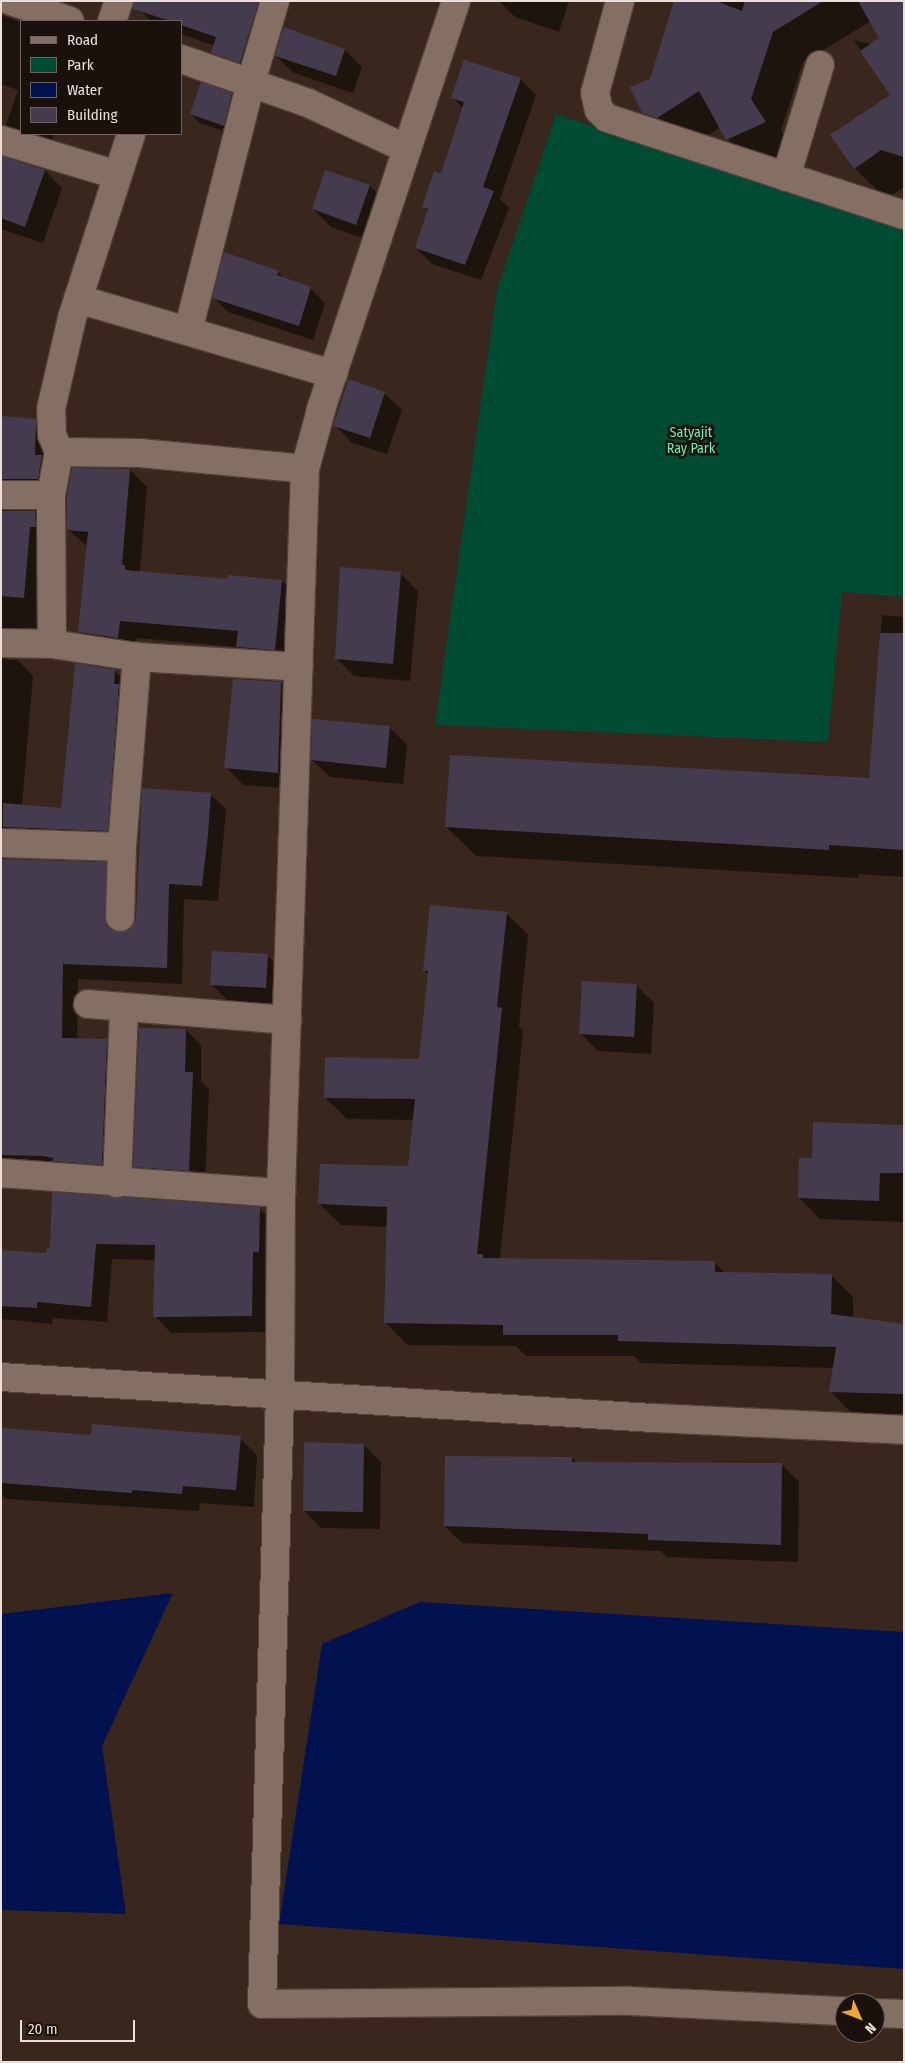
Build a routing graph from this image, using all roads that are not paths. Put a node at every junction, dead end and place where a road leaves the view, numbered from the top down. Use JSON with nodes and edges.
{"nodes":[{"id":1,"x":11,"y":1,"type":"edge"},
{"id":2,"x":119,"y":1,"type":"edge"},
{"id":3,"x":275,"y":1,"type":"edge"},
{"id":4,"x":456,"y":1,"type":"edge"},
{"id":5,"x":620,"y":1,"type":"edge"},
{"id":6,"x":67,"y":20,"type":"edge"},
{"id":7,"x":112,"y":20,"type":"edge"},
{"id":8,"x":182,"y":59,"type":"edge"},
{"id":9,"x":820,"y":65,"type":"dead end"},
{"id":10,"x":251,"y":82,"type":"junction"},
{"id":11,"x":131,"y":135,"type":"edge"},
{"id":12,"x":1,"y":140,"type":"edge"},
{"id":13,"x":407,"y":150,"type":"junction"},
{"id":14,"x":117,"y":175,"type":"junction"},
{"id":15,"x":786,"y":177,"type":"junction"},
{"id":16,"x":904,"y":215,"type":"edge"},
{"id":17,"x":78,"y":299,"type":"junction"},
{"id":18,"x":188,"y":331,"type":"junction"},
{"id":19,"x":333,"y":374,"type":"junction"},
{"id":20,"x":59,"y":452,"type":"junction"},
{"id":21,"x":306,"y":469,"type":"junction"},
{"id":22,"x":1,"y":495,"type":"edge"},
{"id":23,"x":51,"y":495,"type":"junction"},
{"id":24,"x":1,"y":643,"type":"edge"},
{"id":25,"x":52,"y":644,"type":"junction"},
{"id":26,"x":137,"y":657,"type":"junction"},
{"id":27,"x":299,"y":667,"type":"junction"},
{"id":28,"x":1,"y":843,"type":"edge"},
{"id":29,"x":122,"y":847,"type":"junction"},
{"id":30,"x":120,"y":917,"type":"dead end"},
{"id":31,"x":88,"y":1004,"type":"dead end"},
{"id":32,"x":124,"y":1007,"type":"junction"},
{"id":33,"x":287,"y":1020,"type":"junction"},
{"id":34,"x":1,"y":1173,"type":"edge"},
{"id":35,"x":117,"y":1182,"type":"junction"},
{"id":36,"x":282,"y":1194,"type":"junction"},
{"id":37,"x":1,"y":1377,"type":"edge"},
{"id":38,"x":280,"y":1395,"type":"junction"},
{"id":39,"x":904,"y":1430,"type":"edge"},
{"id":40,"x":835,"y":2011,"type":"edge"},
{"id":41,"x":885,"y":2013,"type":"edge"},
{"id":42,"x":904,"y":2014,"type":"edge"}],
"edges":[{"from":1,"to":6,"type":"street"},
{"from":2,"to":7,"type":"street"},
{"from":3,"to":10,"type":"street"},
{"from":4,"to":13,"type":"street"},
{"from":5,"to":15,"type":"street"},
{"from":8,"to":10,"type":"street"},
{"from":9,"to":15,"type":"street"},
{"from":10,"to":13,"type":"street"},
{"from":10,"to":18,"type":"street"},
{"from":11,"to":14,"type":"street"},
{"from":12,"to":14,"type":"street"},
{"from":13,"to":19,"type":"street"},
{"from":14,"to":17,"type":"street"},
{"from":15,"to":16,"type":"street"},
{"from":17,"to":18,"type":"street"},
{"from":17,"to":20,"type":"street"},
{"from":18,"to":19,"type":"street"},
{"from":19,"to":21,"type":"street"},
{"from":20,"to":21,"type":"street"},
{"from":20,"to":23,"type":"street"},
{"from":21,"to":27,"type":"street"},
{"from":22,"to":23,"type":"street"},
{"from":23,"to":25,"type":"street"},
{"from":24,"to":25,"type":"street"},
{"from":25,"to":26,"type":"street"},
{"from":26,"to":27,"type":"street"},
{"from":26,"to":29,"type":"street"},
{"from":27,"to":33,"type":"street"},
{"from":28,"to":29,"type":"street"},
{"from":29,"to":30,"type":"street"},
{"from":31,"to":32,"type":"street"},
{"from":32,"to":33,"type":"street"},
{"from":32,"to":35,"type":"street"},
{"from":33,"to":36,"type":"street"},
{"from":34,"to":35,"type":"street"},
{"from":35,"to":36,"type":"street"},
{"from":36,"to":38,"type":"street"},
{"from":37,"to":38,"type":"street"},
{"from":38,"to":39,"type":"street"},
{"from":38,"to":40,"type":"street"},
{"from":41,"to":42,"type":"street"}]}
